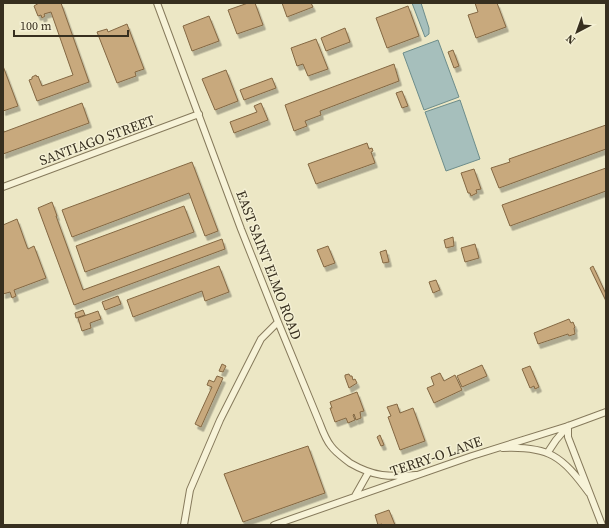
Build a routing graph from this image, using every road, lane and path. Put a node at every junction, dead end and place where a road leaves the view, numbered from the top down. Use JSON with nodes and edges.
{"nodes":[{"id":1,"x":157,"y":3,"type":"edge"},
{"id":2,"x":199,"y":114,"type":"junction"},
{"id":3,"x":3,"y":187,"type":"edge"},
{"id":4,"x":278,"y":322,"type":"junction"},
{"id":5,"x":606,"y":412,"type":"edge"},
{"id":6,"x":568,"y":426,"type":"junction"},
{"id":7,"x":494,"y":449,"type":"junction"},
{"id":8,"x":548,"y":452,"type":"junction"},
{"id":9,"x":368,"y":473,"type":"junction"},
{"id":10,"x":416,"y":475,"type":"junction"},
{"id":11,"x":589,"y":493,"type":"junction"},
{"id":12,"x":355,"y":496,"type":"junction"},
{"id":13,"x":184,"y":525,"type":"edge"},
{"id":14,"x":274,"y":525,"type":"edge"},
{"id":15,"x":602,"y":525,"type":"edge"}],
"edges":[{"from":1,"to":2,"type":"street","name":"EAST SAINT ELMO ROAD"},
{"from":2,"to":3,"type":"street","name":"SANTIAGO STREET"},
{"from":2,"to":4,"type":"street","name":"EAST SAINT ELMO ROAD"},
{"from":4,"to":9,"type":"street","name":"EAST SAINT ELMO ROAD"},
{"from":4,"to":13,"type":"street"},
{"from":5,"to":6,"type":"street","name":"TERRY-O LANE"},
{"from":6,"to":7,"type":"street","name":"TERRY-O LANE"},
{"from":6,"to":8,"type":"street"},
{"from":6,"to":11,"type":"street"},
{"from":7,"to":8,"type":"street"},
{"from":7,"to":10,"type":"street","name":"TERRY-O LANE"},
{"from":8,"to":11,"type":"street"},
{"from":9,"to":10,"type":"street","name":"EAST SAINT ELMO ROAD"},
{"from":9,"to":12,"type":"street"},
{"from":10,"to":12,"type":"street","name":"TERRY-O LANE"},
{"from":11,"to":15,"type":"street"},
{"from":12,"to":14,"type":"street","name":"TERRY-O LANE"}]}
